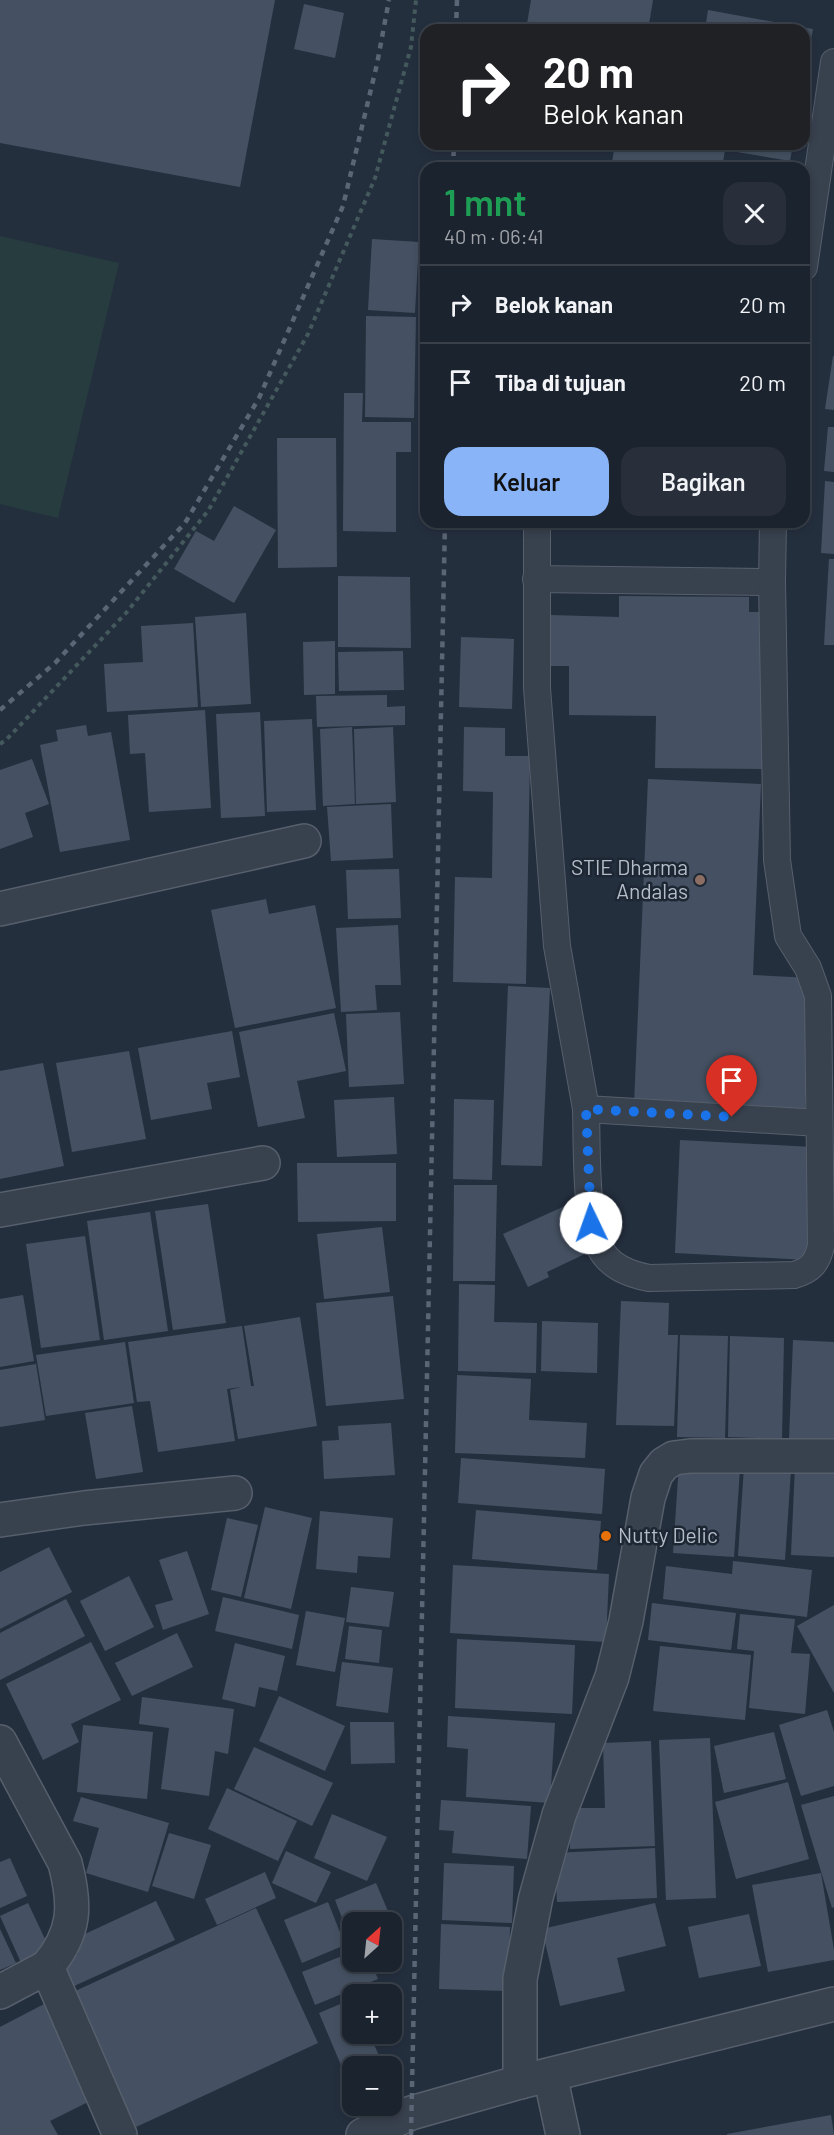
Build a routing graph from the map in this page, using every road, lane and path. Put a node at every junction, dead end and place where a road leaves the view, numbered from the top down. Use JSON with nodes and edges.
{"nodes":[{"id":1,"x":416,"y":0,"type":"edge"},
{"id":2,"x":834,"y":62,"type":"edge"},
{"id":3,"x":810,"y":226,"type":"edge"},
{"id":4,"x":537,"y":528,"type":"edge"},
{"id":5,"x":773,"y":528,"type":"edge"},
{"id":6,"x":536,"y":579,"type":"junction"},
{"id":7,"x":772,"y":582,"type":"junction"},
{"id":8,"x":0,"y":744,"type":"edge"},
{"id":9,"x":304,"y":841,"type":"dead end"},
{"id":10,"x":0,"y":909,"type":"edge"},
{"id":11,"x":586,"y":1109,"type":"junction"},
{"id":12,"x":819,"y":1123,"type":"junction"},
{"id":13,"x":263,"y":1163,"type":"dead end"},
{"id":14,"x":0,"y":1210,"type":"edge"},
{"id":15,"x":834,"y":1456,"type":"edge"},
{"id":16,"x":235,"y":1493,"type":"dead end"},
{"id":17,"x":0,"y":1520,"type":"edge"},
{"id":18,"x":0,"y":1742,"type":"edge"},
{"id":19,"x":47,"y":1967,"type":"junction"},
{"id":20,"x":0,"y":1992,"type":"edge"},
{"id":21,"x":834,"y":2004,"type":"edge"},
{"id":22,"x":535,"y":2079,"type":"junction"},
{"id":23,"x":378,"y":2132,"type":"edge"},
{"id":24,"x":120,"y":2135,"type":"edge"},
{"id":25,"x":563,"y":2135,"type":"edge"}],
"edges":[{"from":1,"to":8,"type":"path"},
{"from":2,"to":3,"type":"lane"},
{"from":4,"to":6,"type":"lane"},
{"from":5,"to":7,"type":"lane"},
{"from":6,"to":7,"type":"lane"},
{"from":6,"to":11,"type":"lane"},
{"from":7,"to":12,"type":"lane"},
{"from":9,"to":10,"type":"street"},
{"from":11,"to":12,"type":"lane"},
{"from":11,"to":12,"type":"lane"},
{"from":13,"to":14,"type":"street"},
{"from":15,"to":22,"type":"street"},
{"from":16,"to":17,"type":"street"},
{"from":18,"to":19,"type":"street"},
{"from":19,"to":20,"type":"street"},
{"from":19,"to":24,"type":"street"},
{"from":21,"to":22,"type":"street"},
{"from":22,"to":23,"type":"street"},
{"from":22,"to":25,"type":"street"}]}
